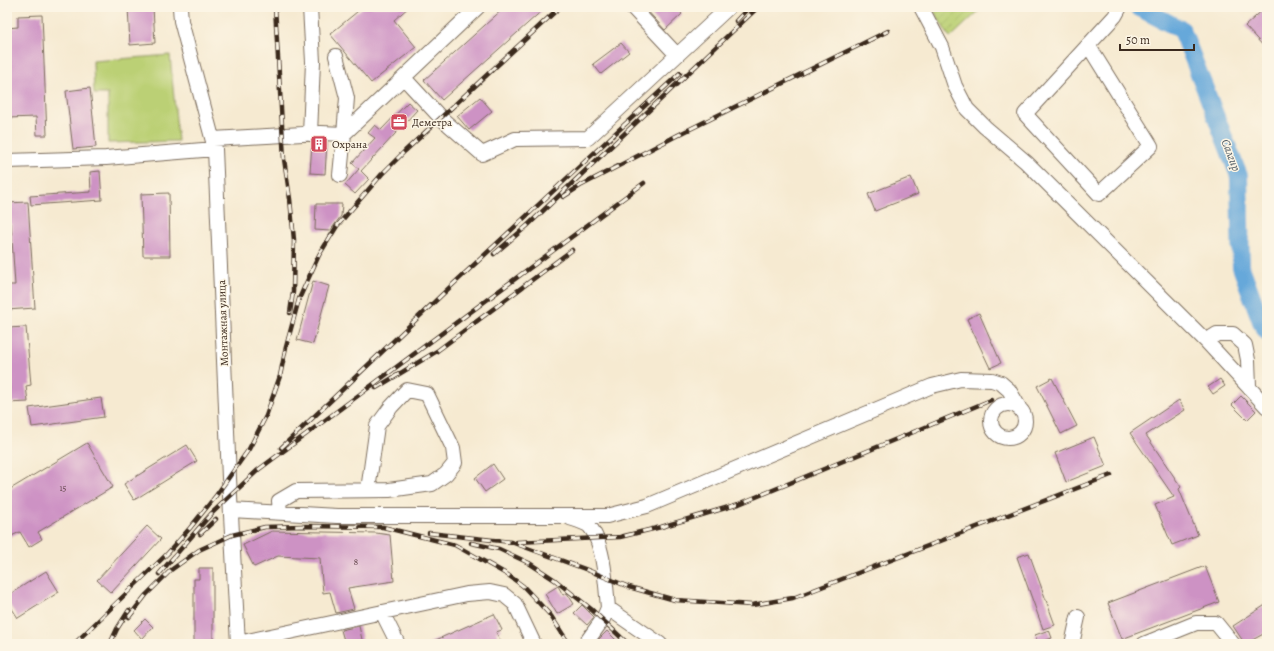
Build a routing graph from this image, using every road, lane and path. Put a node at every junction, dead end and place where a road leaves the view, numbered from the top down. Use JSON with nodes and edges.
{"nodes":[{"id":1,"x":180,"y":7,"type":"edge"},
{"id":2,"x":310,"y":7,"type":"edge"},
{"id":3,"x":478,"y":7,"type":"edge"},
{"id":4,"x":632,"y":7,"type":"edge"},
{"id":5,"x":729,"y":7,"type":"edge"},
{"id":6,"x":921,"y":7,"type":"edge"},
{"id":7,"x":1118,"y":12,"type":"edge"},
{"id":8,"x":1088,"y":46,"type":"junction"},
{"id":9,"x":677,"y":55,"type":"junction"},
{"id":10,"x":336,"y":56,"type":"dead end"},
{"id":11,"x":404,"y":78,"type":"junction"},
{"id":12,"x":310,"y":134,"type":"junction"},
{"id":13,"x":344,"y":134,"type":"junction"},
{"id":14,"x":214,"y":144,"type":"junction"},
{"id":15,"x":7,"y":161,"type":"edge"},
{"id":16,"x":340,"y":175,"type":"dead end"},
{"id":17,"x":1206,"y":341,"type":"junction"},
{"id":18,"x":1249,"y":386,"type":"junction"},
{"id":19,"x":1019,"y":407,"type":"dead end"},
{"id":20,"x":1267,"y":407,"type":"edge"},
{"id":21,"x":368,"y":490,"type":"junction"},
{"id":22,"x":231,"y":510,"type":"junction"},
{"id":23,"x":280,"y":513,"type":"junction"},
{"id":24,"x":565,"y":516,"type":"junction"},
{"id":25,"x":608,"y":608,"type":"junction"},
{"id":26,"x":382,"y":612,"type":"junction"},
{"id":27,"x":1078,"y":617,"type":"dead end"},
{"id":28,"x":238,"y":643,"type":"edge"},
{"id":29,"x":398,"y":644,"type":"edge"},
{"id":30,"x":534,"y":644,"type":"edge"},
{"id":31,"x":590,"y":644,"type":"edge"},
{"id":32,"x":660,"y":644,"type":"edge"},
{"id":33,"x":1072,"y":644,"type":"edge"},
{"id":34,"x":1144,"y":644,"type":"edge"},
{"id":35,"x":1233,"y":644,"type":"edge"}],
"edges":[{"from":1,"to":14,"type":"street","name":"Монтажная улица"},
{"from":2,"to":12,"type":"street"},
{"from":3,"to":11,"type":"street"},
{"from":4,"to":9,"type":"street"},
{"from":5,"to":9,"type":"street"},
{"from":6,"to":17,"type":"street"},
{"from":7,"to":8,"type":"street"},
{"from":8,"to":8,"type":"street"},
{"from":9,"to":11,"type":"street"},
{"from":10,"to":13,"type":"street"},
{"from":11,"to":13,"type":"street"},
{"from":12,"to":13,"type":"street"},
{"from":12,"to":14,"type":"street"},
{"from":13,"to":16,"type":"street"},
{"from":14,"to":15,"type":"street"},
{"from":14,"to":22,"type":"street","name":"Монтажная улица"},
{"from":17,"to":18,"type":"street"},
{"from":17,"to":18,"type":"street"},
{"from":18,"to":20,"type":"street"},
{"from":19,"to":24,"type":"street"},
{"from":21,"to":21,"type":"street"},
{"from":21,"to":23,"type":"street"},
{"from":22,"to":23,"type":"street"},
{"from":22,"to":28,"type":"street","name":"Монтажная улица"},
{"from":23,"to":24,"type":"street"},
{"from":24,"to":25,"type":"street"},
{"from":25,"to":31,"type":"street"},
{"from":25,"to":32,"type":"street"},
{"from":26,"to":28,"type":"street"},
{"from":26,"to":29,"type":"street"},
{"from":26,"to":30,"type":"street"},
{"from":27,"to":33,"type":"street"},
{"from":34,"to":35,"type":"street"}]}
